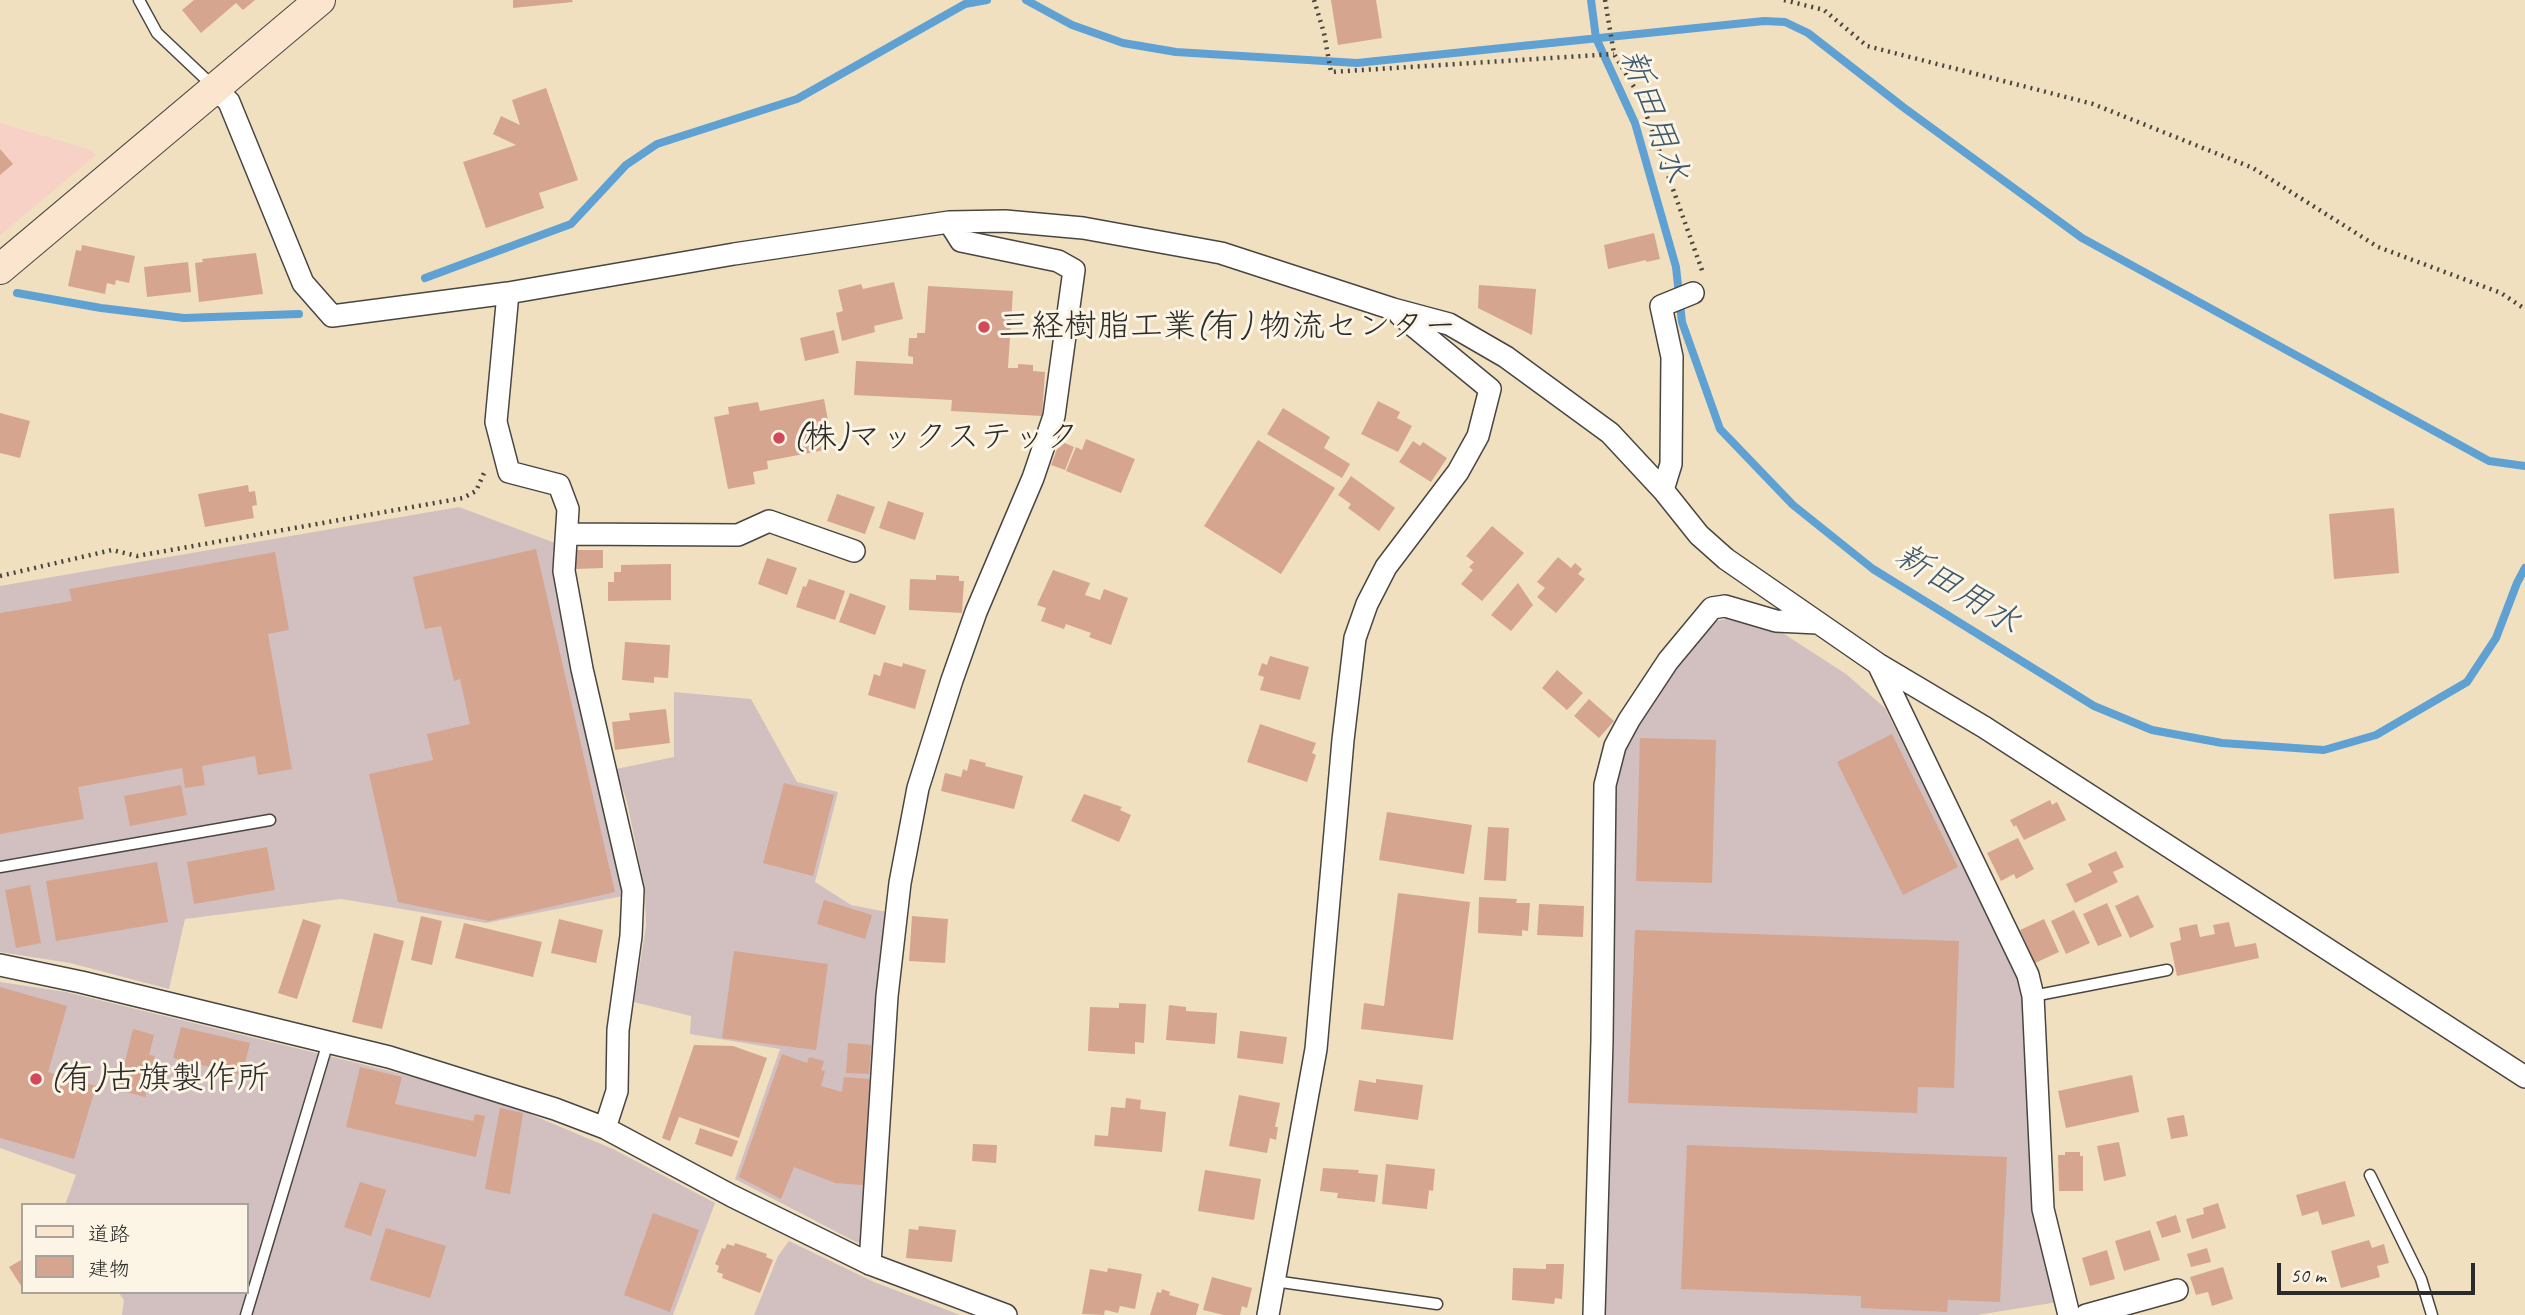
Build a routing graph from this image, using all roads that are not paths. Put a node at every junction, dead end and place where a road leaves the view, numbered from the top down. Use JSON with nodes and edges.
{"nodes":[{"id":1,"x":139,"y":0,"type":"edge"},
{"id":2,"x":320,"y":0,"type":"edge"},
{"id":3,"x":215,"y":88,"type":"junction"},
{"id":4,"x":949,"y":222,"type":"junction"},
{"id":5,"x":0,"y":269,"type":"edge"},
{"id":6,"x":1699,"y":286,"type":"road end"},
{"id":7,"x":509,"y":293,"type":"junction"},
{"id":8,"x":1393,"y":309,"type":"junction"},
{"id":9,"x":1664,"y":490,"type":"junction"},
{"id":10,"x":567,"y":534,"type":"junction"},
{"id":11,"x":854,"y":551,"type":"dead end"},
{"id":12,"x":1818,"y":623,"type":"junction"},
{"id":13,"x":1878,"y":664,"type":"junction"},
{"id":14,"x":270,"y":820,"type":"dead end"},
{"id":15,"x":0,"y":867,"type":"edge"},
{"id":16,"x":0,"y":965,"type":"edge"},
{"id":17,"x":2167,"y":971,"type":"dead end"},
{"id":18,"x":2033,"y":996,"type":"junction"},
{"id":19,"x":328,"y":1042,"type":"junction"},
{"id":20,"x":2525,"y":1077,"type":"edge"},
{"id":21,"x":605,"y":1128,"type":"junction"},
{"id":22,"x":2371,"y":1175,"type":"dead end"},
{"id":23,"x":870,"y":1264,"type":"junction"},
{"id":24,"x":1274,"y":1281,"type":"junction"},
{"id":25,"x":2177,"y":1290,"type":"dead end"},
{"id":26,"x":1437,"y":1304,"type":"dead end"},
{"id":27,"x":246,"y":1315,"type":"edge"},
{"id":28,"x":1006,"y":1315,"type":"edge"},
{"id":29,"x":1268,"y":1315,"type":"edge"},
{"id":30,"x":1594,"y":1315,"type":"edge"},
{"id":31,"x":2070,"y":1315,"type":"edge"},
{"id":32,"x":2086,"y":1315,"type":"edge"},
{"id":33,"x":2432,"y":1315,"type":"edge"}],
"edges":[{"from":1,"to":3,"type":"lane"},
{"from":2,"to":3,"type":"main road"},
{"from":3,"to":5,"type":"main road"},
{"from":3,"to":7,"type":"street"},
{"from":4,"to":7,"type":"street"},
{"from":4,"to":8,"type":"street"},
{"from":4,"to":23,"type":"street"},
{"from":6,"to":9,"type":"street"},
{"from":7,"to":10,"type":"street"},
{"from":8,"to":9,"type":"street"},
{"from":8,"to":24,"type":"street"},
{"from":9,"to":12,"type":"street"},
{"from":10,"to":11,"type":"street"},
{"from":10,"to":21,"type":"street"},
{"from":12,"to":13,"type":"street"},
{"from":12,"to":30,"type":"street"},
{"from":13,"to":18,"type":"street"},
{"from":13,"to":20,"type":"street"},
{"from":14,"to":15,"type":"lane"},
{"from":16,"to":19,"type":"street"},
{"from":17,"to":18,"type":"lane"},
{"from":18,"to":31,"type":"street"},
{"from":19,"to":21,"type":"street"},
{"from":19,"to":27,"type":"lane"},
{"from":21,"to":23,"type":"street"},
{"from":22,"to":33,"type":"lane"},
{"from":23,"to":28,"type":"street"},
{"from":24,"to":26,"type":"lane"},
{"from":24,"to":29,"type":"street"},
{"from":25,"to":32,"type":"street"}]}
